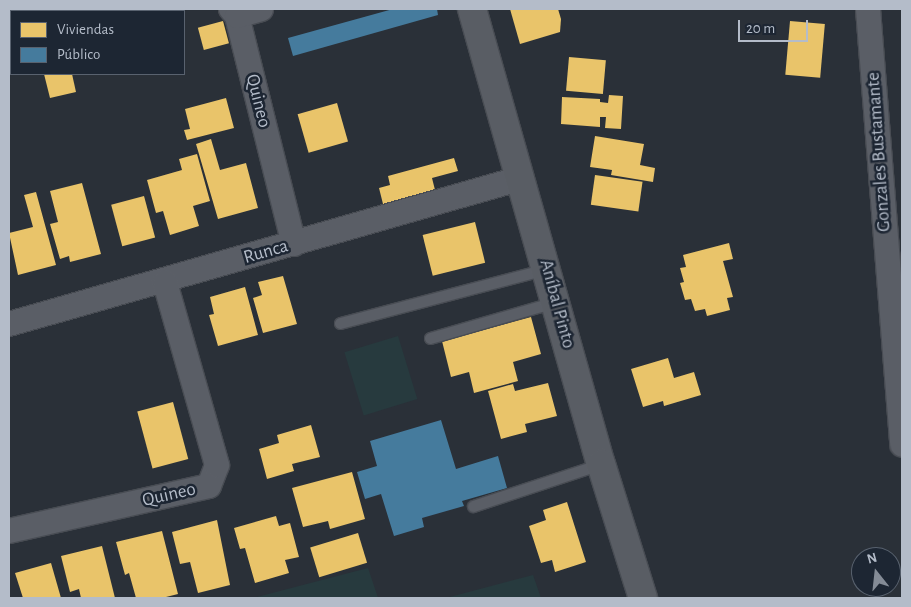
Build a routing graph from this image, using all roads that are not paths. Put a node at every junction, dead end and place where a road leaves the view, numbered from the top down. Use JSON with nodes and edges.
{"nodes":[{"id":1,"x":262,"y":9,"type":"edge"},
{"id":2,"x":472,"y":9,"type":"edge"},
{"id":3,"x":868,"y":9,"type":"edge"},
{"id":4,"x":234,"y":13,"type":"edge"},
{"id":5,"x":522,"y":178,"type":"junction"},
{"id":6,"x":294,"y":244,"type":"junction"},
{"id":7,"x":547,"y":269,"type":"junction"},
{"id":8,"x":165,"y":282,"type":"junction"},
{"id":9,"x":555,"y":302,"type":"junction"},
{"id":10,"x":340,"y":323,"type":"dead end"},
{"id":11,"x":9,"y":324,"type":"edge"},
{"id":12,"x":430,"y":338,"type":"dead end"},
{"id":13,"x":899,"y":372,"type":"edge"},
{"id":14,"x":902,"y":445,"type":"edge"},
{"id":15,"x":601,"y":464,"type":"junction"},
{"id":16,"x":473,"y":506,"type":"dead end"},
{"id":17,"x":9,"y":531,"type":"edge"},
{"id":18,"x":643,"y":598,"type":"edge"}],
"edges":[{"from":1,"to":4,"type":"street"},
{"from":2,"to":5,"type":"main road","name":"Aníbal Pinto"},
{"from":3,"to":13,"type":"street","name":"Gonzales Bustamante"},
{"from":4,"to":6,"type":"street","name":"Quineo"},
{"from":5,"to":6,"type":"street","name":"Runca"},
{"from":5,"to":7,"type":"main road","name":"Aníbal Pinto"},
{"from":6,"to":8,"type":"street","name":"Runca"},
{"from":7,"to":9,"type":"main road","name":"Aníbal Pinto"},
{"from":7,"to":10,"type":"lane"},
{"from":8,"to":11,"type":"street","name":"Runca"},
{"from":8,"to":17,"type":"street","name":"Quineo"},
{"from":9,"to":12,"type":"lane"},
{"from":9,"to":15,"type":"main road","name":"Aníbal Pinto"},
{"from":13,"to":14,"type":"street","name":"Gonzales Bustamante"},
{"from":15,"to":16,"type":"lane"},
{"from":15,"to":18,"type":"main road","name":"Aníbal Pinto"}]}
